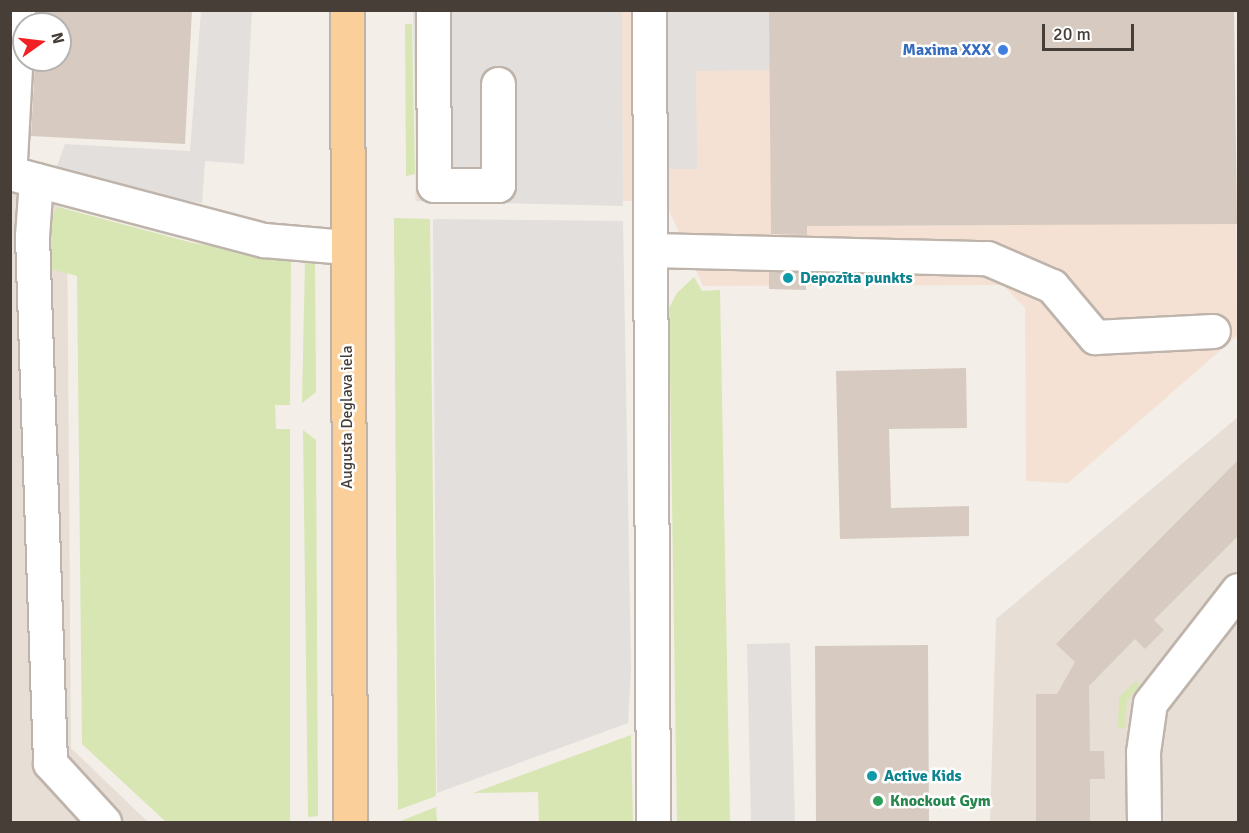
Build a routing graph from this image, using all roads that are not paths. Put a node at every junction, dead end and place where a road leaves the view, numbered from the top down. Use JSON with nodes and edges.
{"nodes":[{"id":1,"x":18,"y":10,"type":"edge"},
{"id":2,"x":347,"y":10,"type":"edge"},
{"id":3,"x":434,"y":10,"type":"edge"},
{"id":4,"x":649,"y":10,"type":"edge"},
{"id":5,"x":498,"y":84,"type":"dead end"},
{"id":6,"x":10,"y":160,"type":"edge"},
{"id":7,"x":23,"y":176,"type":"edge"},
{"id":8,"x":346,"y":248,"type":"junction"},
{"id":9,"x":651,"y":250,"type":"junction"},
{"id":10,"x":1213,"y":331,"type":"dead end"},
{"id":11,"x":1239,"y":590,"type":"edge"},
{"id":12,"x":104,"y":822,"type":"edge"},
{"id":13,"x":351,"y":822,"type":"edge"},
{"id":14,"x":653,"y":822,"type":"edge"},
{"id":15,"x":1144,"y":822,"type":"edge"}],
"edges":[{"from":1,"to":6,"type":"street"},
{"from":2,"to":8,"type":"main road","name":"Augusta Deglava iela"},
{"from":3,"to":5,"type":"street"},
{"from":4,"to":9,"type":"street"},
{"from":7,"to":8,"type":"street"},
{"from":7,"to":12,"type":"street"},
{"from":8,"to":13,"type":"main road","name":"Augusta Deglava iela"},
{"from":9,"to":10,"type":"street"},
{"from":9,"to":14,"type":"street"},
{"from":11,"to":15,"type":"street"}]}
